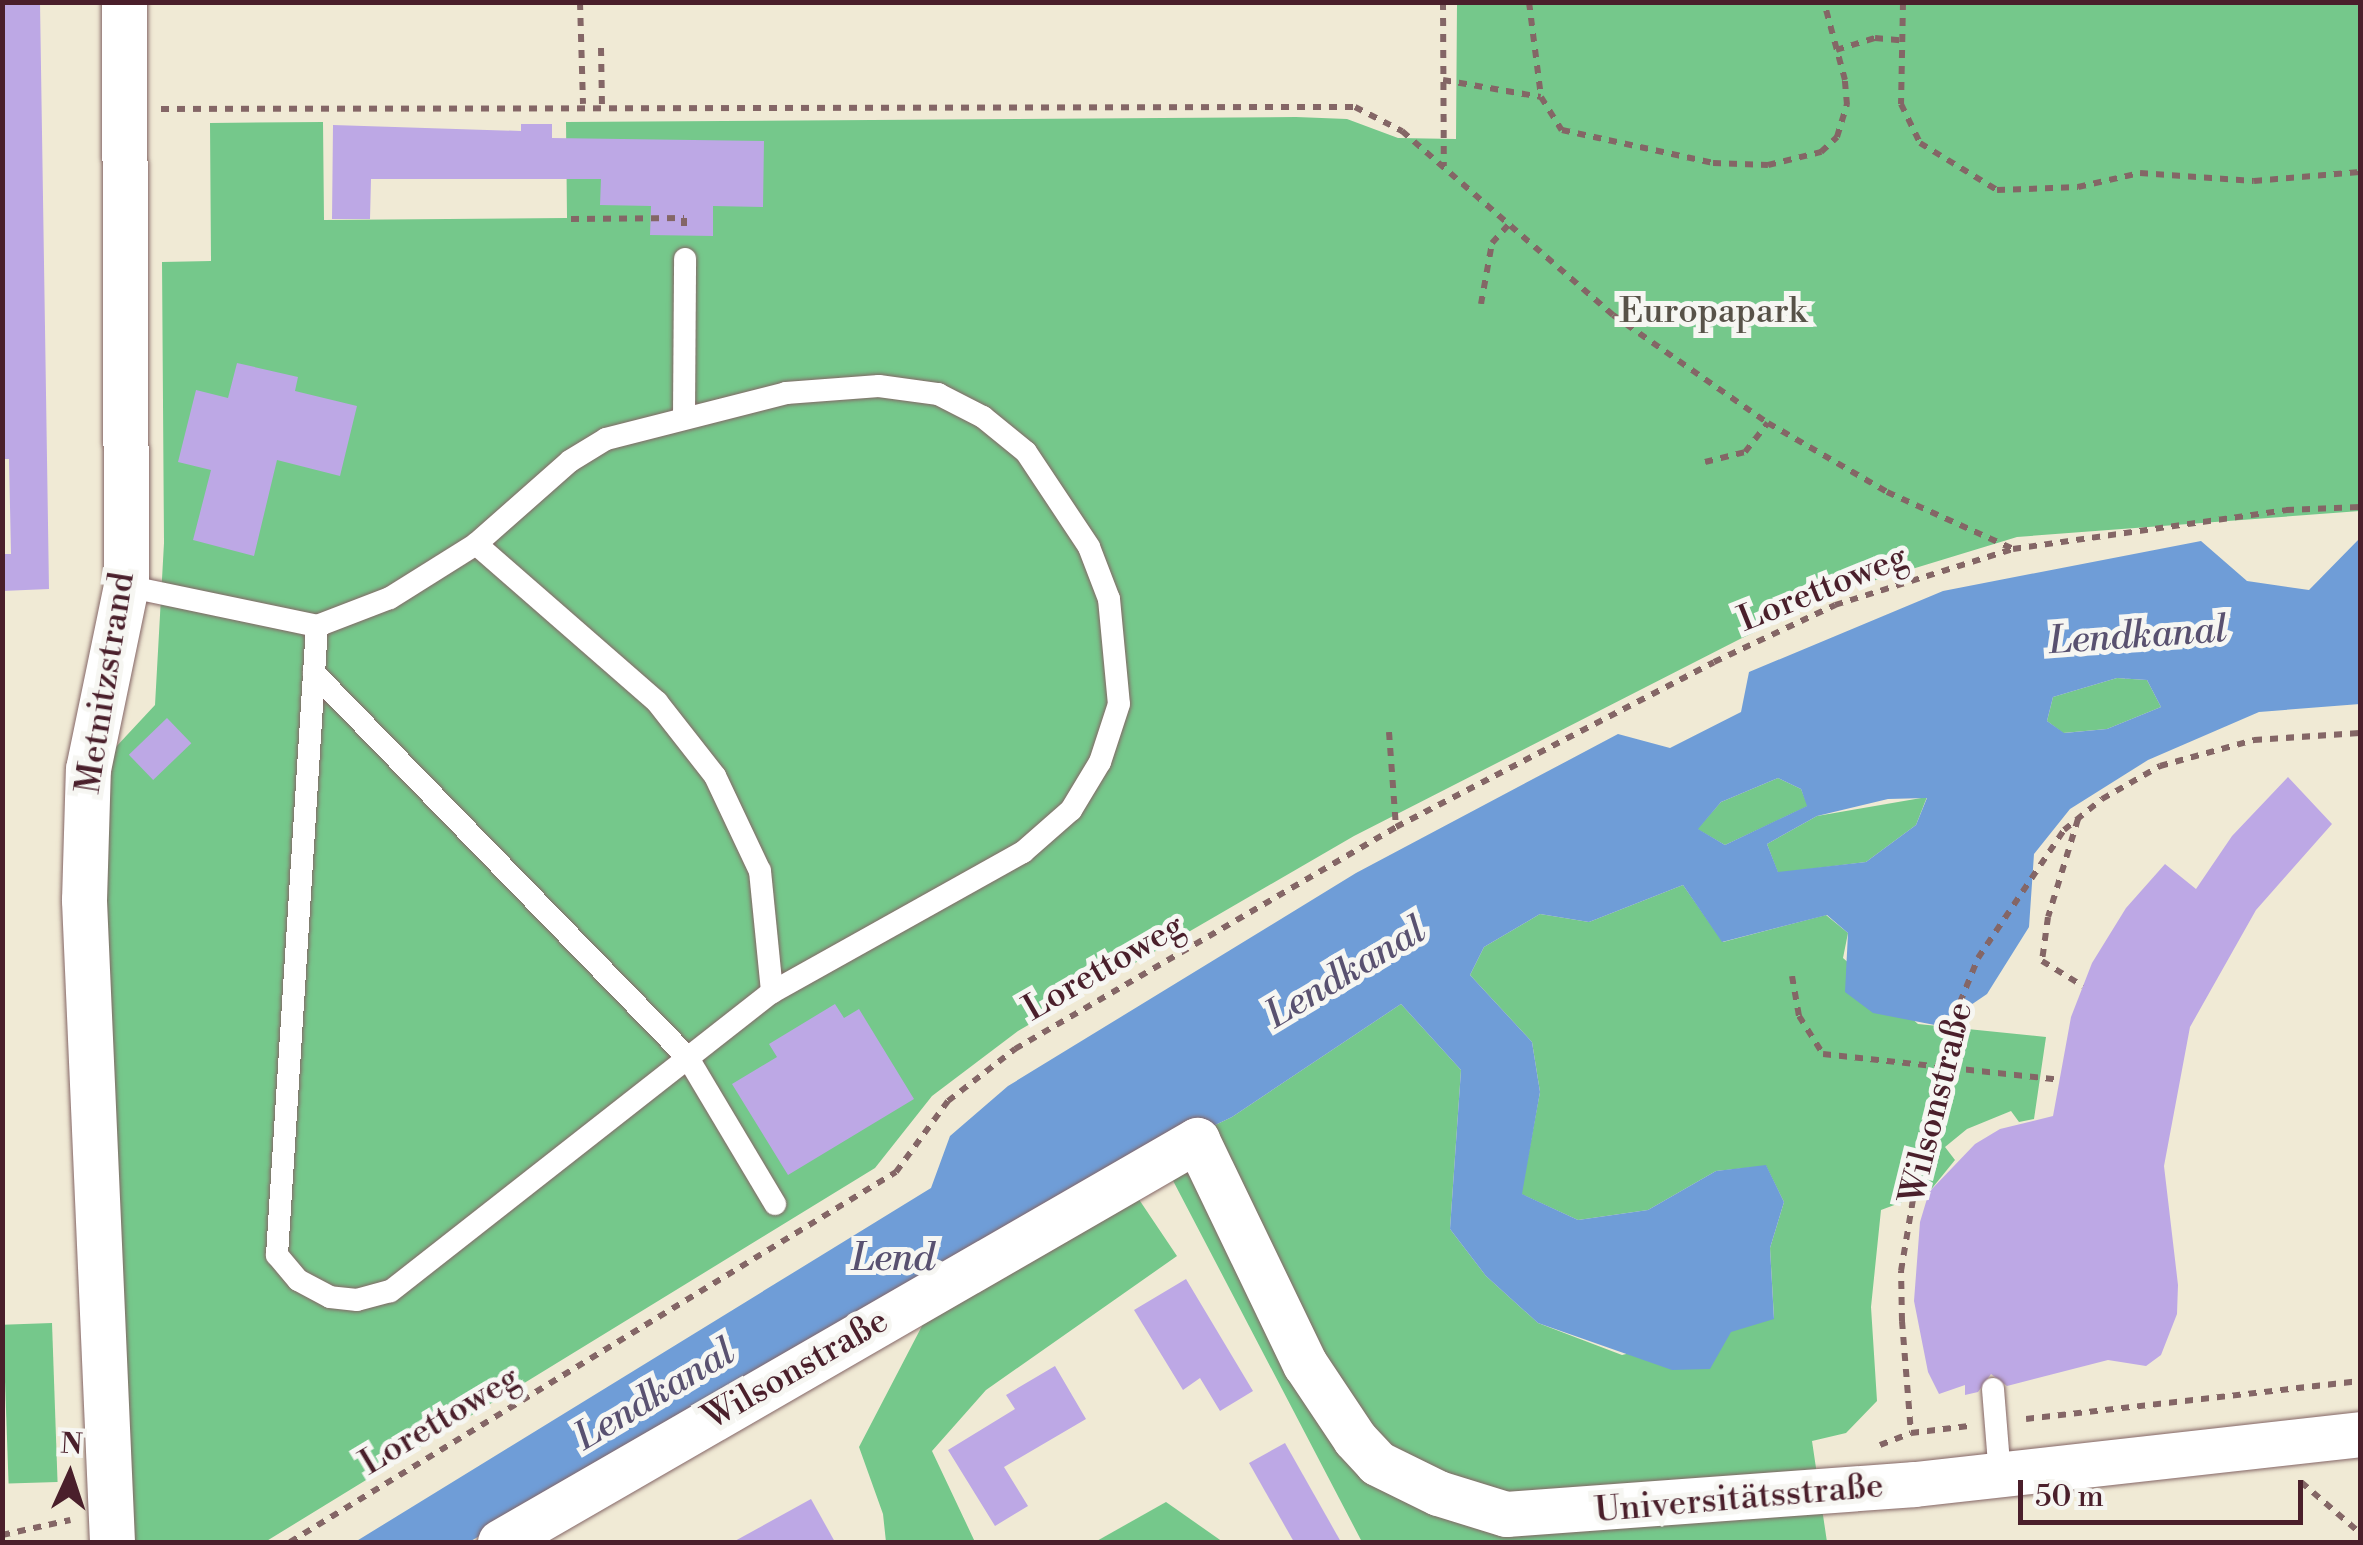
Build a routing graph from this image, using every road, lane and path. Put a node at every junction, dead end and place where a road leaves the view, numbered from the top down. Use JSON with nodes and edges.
{"nodes":[{"id":1,"x":124,"y":2,"type":"edge"},
{"id":2,"x":580,"y":2,"type":"edge"},
{"id":3,"x":1444,"y":2,"type":"edge"},
{"id":4,"x":1529,"y":2,"type":"edge"},
{"id":5,"x":1824,"y":2,"type":"edge"},
{"id":6,"x":1903,"y":2,"type":"edge"},
{"id":7,"x":1900,"y":40,"type":"junction"},
{"id":8,"x":601,"y":48,"type":"dead end"},
{"id":9,"x":1836,"y":50,"type":"junction"},
{"id":10,"x":1444,"y":80,"type":"junction"},
{"id":11,"x":1541,"y":97,"type":"junction"},
{"id":12,"x":583,"y":104,"type":"junction"},
{"id":13,"x":602,"y":104,"type":"junction"},
{"id":14,"x":120,"y":110,"type":"junction"},
{"id":15,"x":1444,"y":166,"type":"junction"},
{"id":16,"x":2360,"y":172,"type":"edge"},
{"id":17,"x":571,"y":219,"type":"dead end"},
{"id":18,"x":1508,"y":224,"type":"junction"},
{"id":19,"x":684,"y":259,"type":"joint"},
{"id":20,"x":1481,"y":304,"type":"dead end"},
{"id":21,"x":684,"y":414,"type":"junction"},
{"id":22,"x":1768,"y":422,"type":"junction"},
{"id":23,"x":1705,"y":462,"type":"dead end"},
{"id":24,"x":2360,"y":507,"type":"edge"},
{"id":25,"x":476,"y":544,"type":"junction"},
{"id":26,"x":2013,"y":549,"type":"junction"},
{"id":27,"x":126,"y":586,"type":"junction"},
{"id":28,"x":317,"y":626,"type":"junction"},
{"id":29,"x":314,"y":674,"type":"junction"},
{"id":30,"x":1389,"y":732,"type":"dead end"},
{"id":31,"x":2360,"y":732,"type":"edge"},
{"id":32,"x":2078,"y":818,"type":"junction"},
{"id":33,"x":1396,"y":826,"type":"junction"},
{"id":34,"x":1792,"y":976,"type":"dead end"},
{"id":35,"x":2084,"y":986,"type":"dead end"},
{"id":36,"x":772,"y":992,"type":"junction"},
{"id":37,"x":688,"y":1058,"type":"junction"},
{"id":38,"x":1940,"y":1064,"type":"junction"},
{"id":39,"x":2054,"y":1079,"type":"dead end"},
{"id":40,"x":1196,"y":1140,"type":"joint"},
{"id":41,"x":775,"y":1204,"type":"dead end"},
{"id":42,"x":2360,"y":1380,"type":"edge"},
{"id":43,"x":1993,"y":1389,"type":"dead end"},
{"id":44,"x":1996,"y":1423,"type":"junction"},
{"id":45,"x":1910,"y":1434,"type":"junction"},
{"id":46,"x":2360,"y":1434,"type":"edge"},
{"id":47,"x":2270,"y":1446,"type":"junction"},
{"id":48,"x":2000,"y":1476,"type":"junction"},
{"id":49,"x":1915,"y":1484,"type":"junction"},
{"id":50,"x":1868,"y":1488,"type":"junction"},
{"id":51,"x":112,"y":1527,"type":"edge"},
{"id":52,"x":2360,"y":1533,"type":"edge"},
{"id":53,"x":2,"y":1535,"type":"edge"},
{"id":54,"x":290,"y":1542,"type":"edge"},
{"id":55,"x":500,"y":1542,"type":"edge"}],
"edges":[{"from":1,"to":14,"type":"street","name":"Metnitzstrand"},
{"from":2,"to":12,"type":"path"},
{"from":3,"to":10,"type":"path"},
{"from":4,"to":11,"type":"path"},
{"from":5,"to":9,"type":"path"},
{"from":6,"to":7,"type":"path"},
{"from":7,"to":9,"type":"path"},
{"from":7,"to":16,"type":"path"},
{"from":8,"to":13,"type":"path"},
{"from":9,"to":11,"type":"path"},
{"from":10,"to":11,"type":"path"},
{"from":10,"to":15,"type":"path"},
{"from":12,"to":13,"type":"path"},
{"from":12,"to":14,"type":"path"},
{"from":13,"to":15,"type":"path"},
{"from":14,"to":27,"type":"street","name":"Metnitzstrand"},
{"from":15,"to":18,"type":"path"},
{"from":17,"to":19,"type":"path"},
{"from":18,"to":20,"type":"path"},
{"from":18,"to":22,"type":"path"},
{"from":19,"to":21,"type":"lane"},
{"from":21,"to":25,"type":"lane"},
{"from":21,"to":36,"type":"lane"},
{"from":22,"to":23,"type":"path"},
{"from":22,"to":26,"type":"path"},
{"from":24,"to":26,"type":"path","name":"Lorettoweg"},
{"from":25,"to":28,"type":"lane"},
{"from":25,"to":36,"type":"lane"},
{"from":26,"to":33,"type":"path","name":"Lorettoweg"},
{"from":27,"to":28,"type":"lane"},
{"from":27,"to":51,"type":"street","name":"Metnitzstrand"},
{"from":28,"to":29,"type":"lane"},
{"from":29,"to":37,"type":"lane"},
{"from":29,"to":37,"type":"lane"},
{"from":30,"to":33,"type":"path"},
{"from":31,"to":32,"type":"path","name":"Wilsonstraße","bridge":true},
{"from":32,"to":35,"type":"path"},
{"from":32,"to":38,"type":"path","name":"Wilsonstraße","bridge":true},
{"from":33,"to":54,"type":"path","name":"Lorettoweg"},
{"from":34,"to":38,"type":"path"},
{"from":36,"to":37,"type":"lane"},
{"from":37,"to":41,"type":"lane"},
{"from":38,"to":39,"type":"path"},
{"from":38,"to":45,"type":"path","name":"Wilsonstraße","bridge":true},
{"from":40,"to":50,"type":"street","name":"Universitätsstraße"},
{"from":40,"to":55,"type":"street","name":"Wilsonstraße"},
{"from":42,"to":44,"type":"path"},
{"from":43,"to":44,"type":"lane"},
{"from":44,"to":45,"type":"path"},
{"from":44,"to":48,"type":"lane"},
{"from":45,"to":49,"type":"path","name":"Wilsonstraße"},
{"from":45,"to":50,"type":"path"},
{"from":46,"to":47,"type":"street","name":"Universitätsstraße"},
{"from":47,"to":48,"type":"street","name":"Universitätsstraße"},
{"from":47,"to":52,"type":"path"},
{"from":48,"to":49,"type":"street","name":"Universitätsstraße"},
{"from":49,"to":50,"type":"street","name":"Universitätsstraße"},
{"from":51,"to":53,"type":"path"}]}
